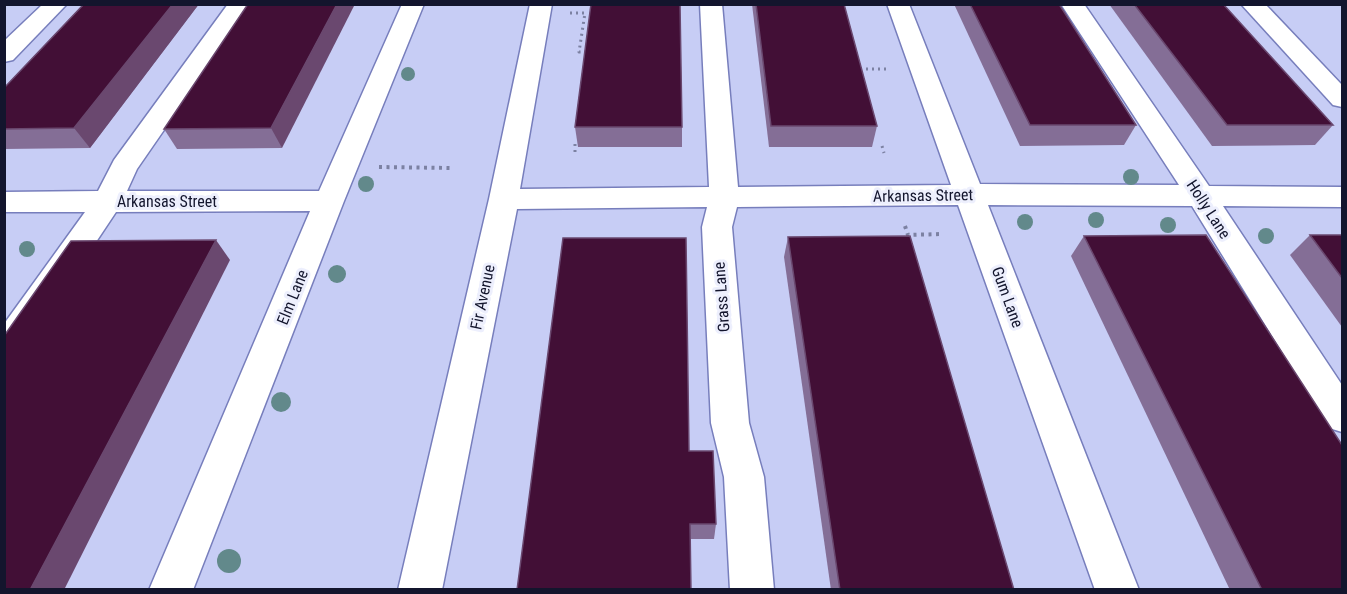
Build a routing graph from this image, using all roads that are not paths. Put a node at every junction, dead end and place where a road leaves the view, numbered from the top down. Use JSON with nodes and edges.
{"nodes":[{"id":1,"x":56,"y":4,"type":"edge"},
{"id":2,"x":240,"y":4,"type":"edge"},
{"id":3,"x":412,"y":4,"type":"edge"},
{"id":4,"x":541,"y":4,"type":"edge"},
{"id":5,"x":711,"y":4,"type":"edge"},
{"id":6,"x":898,"y":4,"type":"edge"},
{"id":7,"x":1072,"y":4,"type":"edge"},
{"id":8,"x":1252,"y":4,"type":"edge"},
{"id":9,"x":4,"y":55,"type":"edge"},
{"id":10,"x":1342,"y":99,"type":"edge"},
{"id":11,"x":969,"y":195,"type":"junction"},
{"id":12,"x":724,"y":197,"type":"junction"},
{"id":13,"x":1201,"y":197,"type":"junction"},
{"id":14,"x":1342,"y":197,"type":"edge"},
{"id":15,"x":504,"y":199,"type":"junction"},
{"id":16,"x":108,"y":201,"type":"junction"},
{"id":17,"x":329,"y":201,"type":"junction"},
{"id":18,"x":4,"y":202,"type":"edge"},
{"id":19,"x":4,"y":352,"type":"edge"},
{"id":20,"x":1342,"y":416,"type":"edge"},
{"id":21,"x":171,"y":590,"type":"edge"},
{"id":22,"x":420,"y":590,"type":"edge"},
{"id":23,"x":752,"y":590,"type":"edge"},
{"id":24,"x":1117,"y":590,"type":"edge"}],
"edges":[{"from":1,"to":9,"type":"street"},
{"from":2,"to":16,"type":"street"},
{"from":3,"to":17,"type":"street","name":"Elm Lane"},
{"from":4,"to":15,"type":"street","name":"Fir Avenue"},
{"from":5,"to":12,"type":"street","name":"Grass Lane"},
{"from":6,"to":11,"type":"street","name":"Gum Lane"},
{"from":7,"to":13,"type":"street","name":"Holly Lane"},
{"from":8,"to":10,"type":"street"},
{"from":11,"to":12,"type":"street","name":"Arkansas Street"},
{"from":11,"to":13,"type":"street","name":"Arkansas Street"},
{"from":11,"to":24,"type":"street","name":"Gum Lane"},
{"from":12,"to":15,"type":"street","name":"Arkansas Street"},
{"from":12,"to":23,"type":"street","name":"Grass Lane"},
{"from":13,"to":14,"type":"street","name":"Arkansas Street"},
{"from":13,"to":20,"type":"street","name":"Holly Lane"},
{"from":15,"to":22,"type":"street","name":"Fir Avenue"},
{"from":16,"to":17,"type":"street","name":"Arkansas Street"},
{"from":16,"to":18,"type":"street","name":"Arkansas Street"},
{"from":16,"to":19,"type":"street"},
{"from":17,"to":21,"type":"street","name":"Elm Lane"}]}
